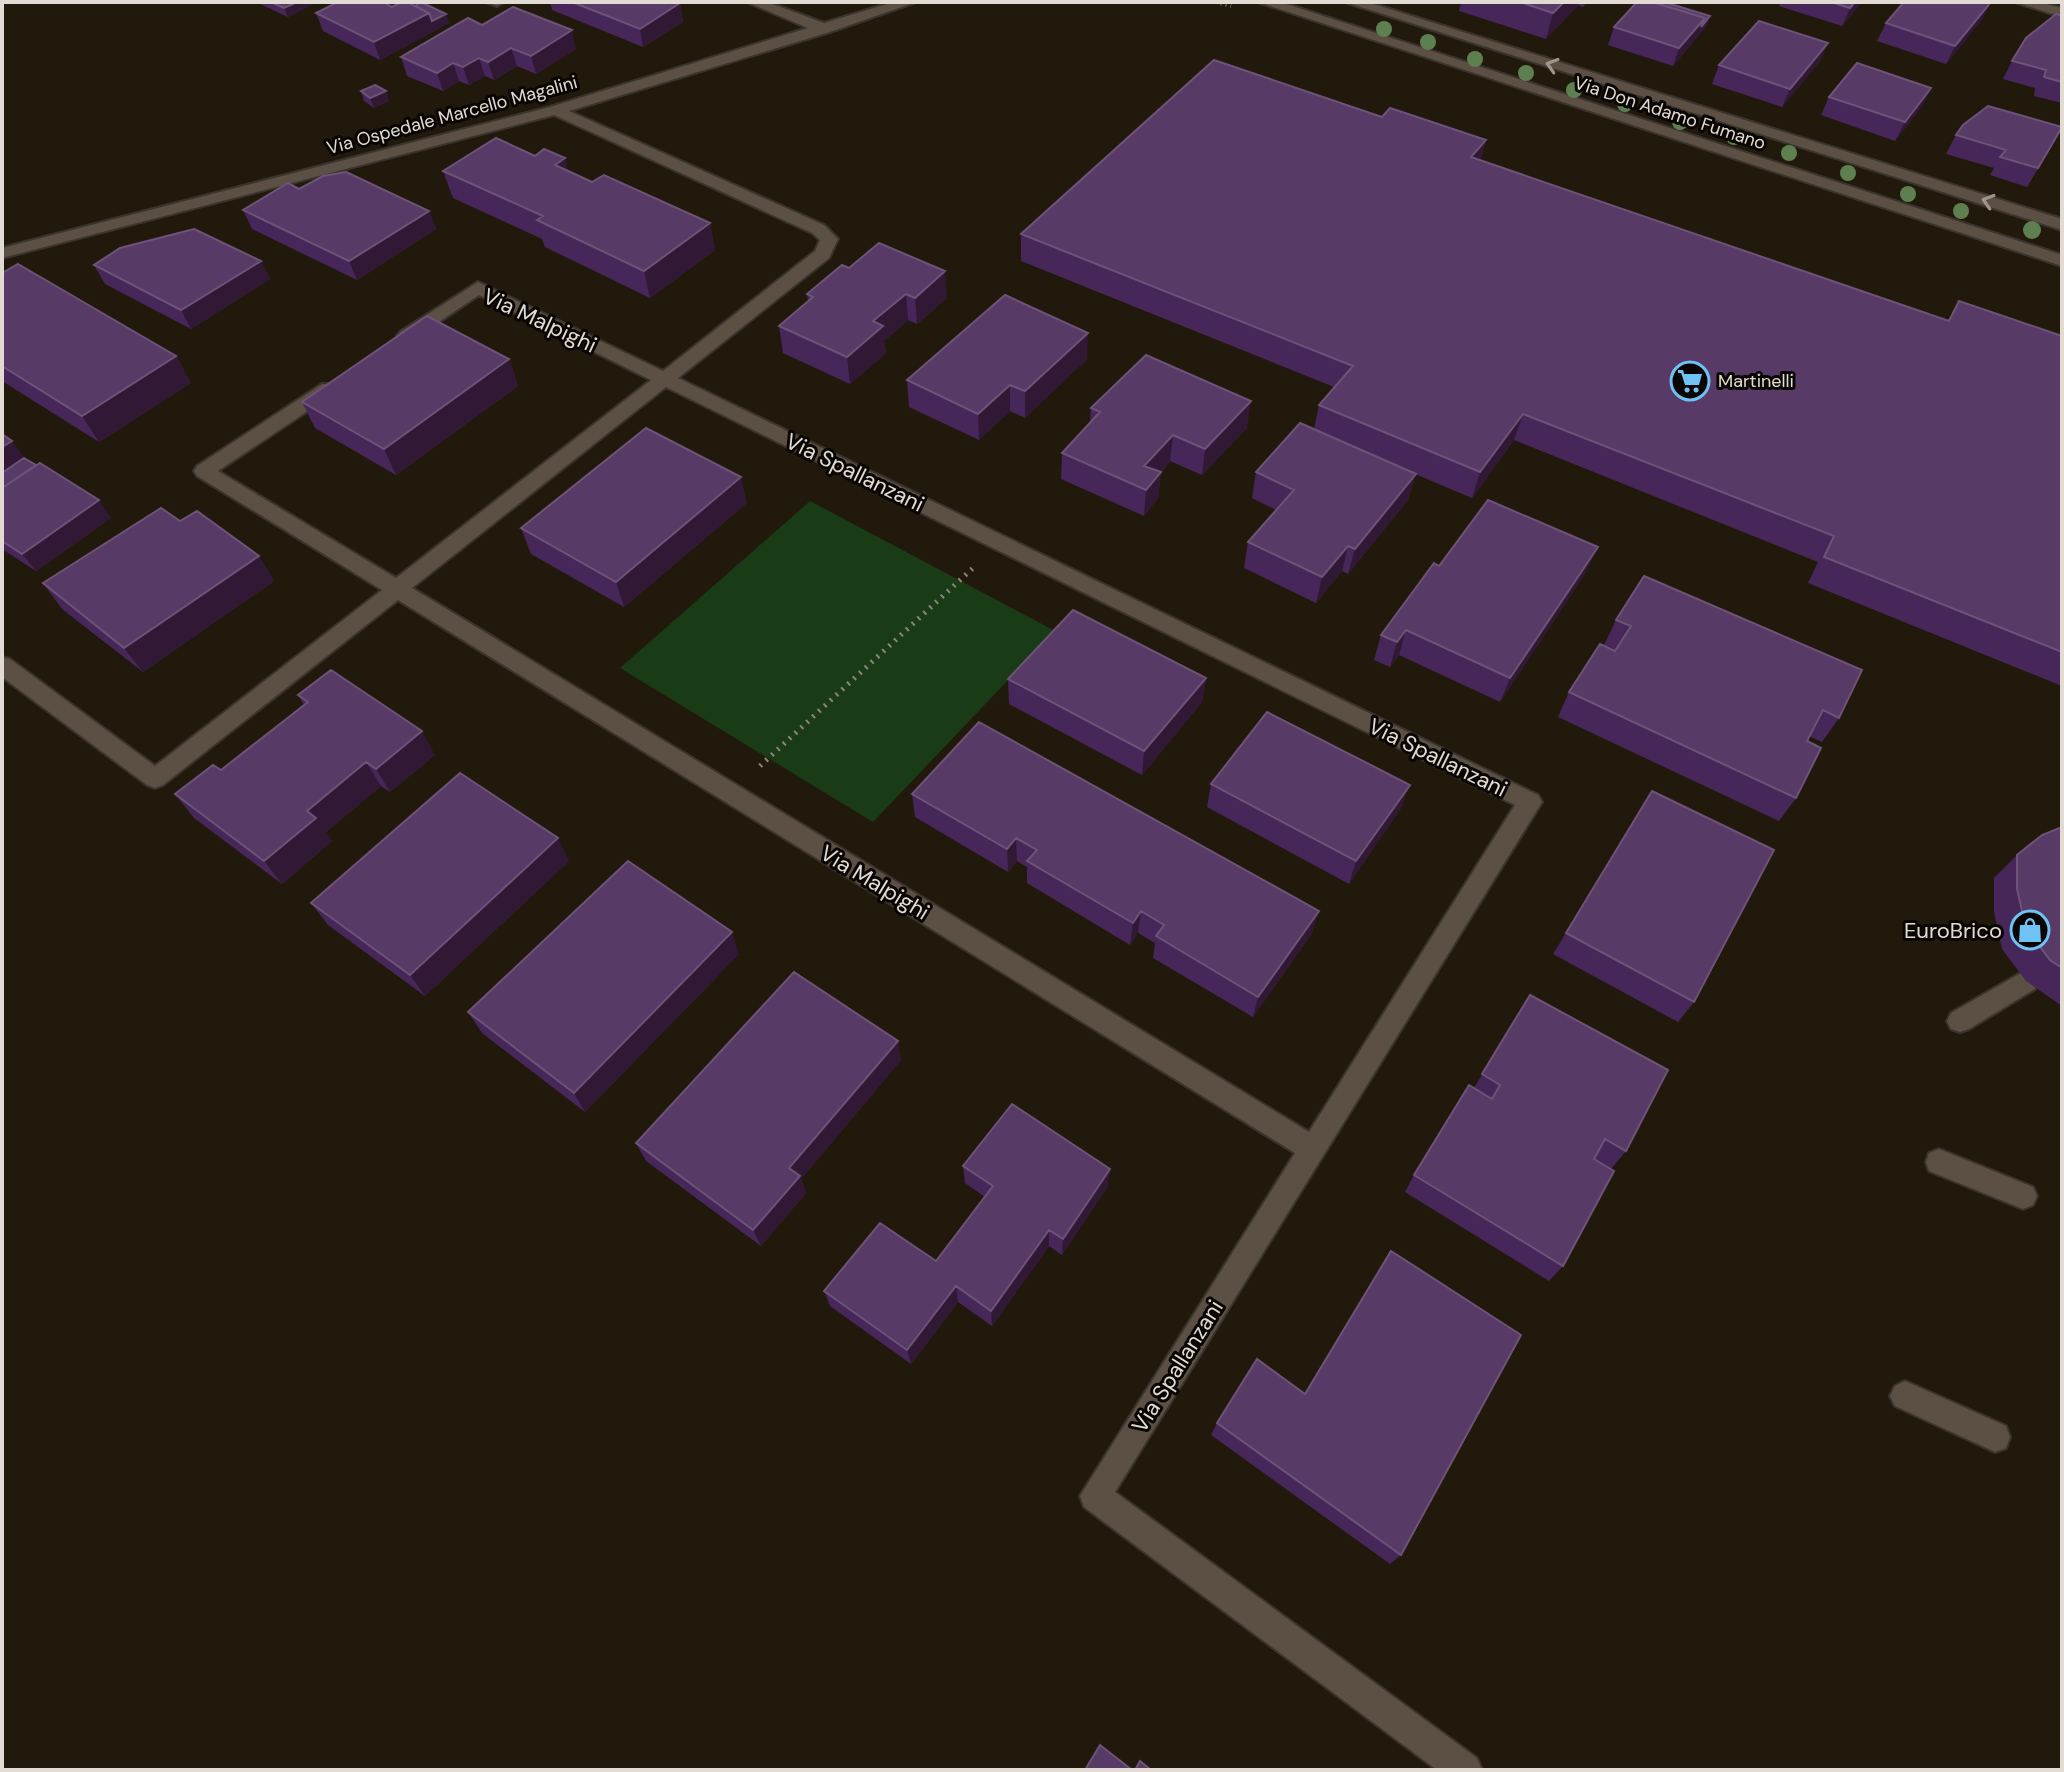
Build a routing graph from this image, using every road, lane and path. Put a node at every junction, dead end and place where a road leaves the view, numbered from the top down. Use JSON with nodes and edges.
{"nodes":[{"id":1,"x":754,"y":2,"type":"edge"},
{"id":2,"x":909,"y":2,"type":"edge"},
{"id":3,"x":1265,"y":2,"type":"edge"},
{"id":4,"x":1352,"y":2,"type":"edge"},
{"id":5,"x":2022,"y":2,"type":"edge"},
{"id":6,"x":2062,"y":13,"type":"edge"},
{"id":7,"x":825,"y":29,"type":"junction"},
{"id":8,"x":556,"y":110,"type":"junction"},
{"id":9,"x":2062,"y":225,"type":"edge"},
{"id":10,"x":2,"y":253,"type":"edge"},
{"id":11,"x":2062,"y":261,"type":"edge"},
{"id":12,"x":387,"y":349,"type":"edge"},
{"id":13,"x":348,"y":375,"type":"edge"},
{"id":14,"x":664,"y":379,"type":"junction"},
{"id":15,"x":1000,"y":543,"type":"junction"},
{"id":16,"x":396,"y":589,"type":"junction"},
{"id":17,"x":2,"y":665,"type":"edge"},
{"id":18,"x":730,"y":794,"type":"junction"},
{"id":19,"x":2026,"y":981,"type":"dead end"},
{"id":20,"x":1960,"y":1021,"type":"dead end"},
{"id":21,"x":1313,"y":1149,"type":"junction"},
{"id":22,"x":1939,"y":1162,"type":"dead end"},
{"id":23,"x":2023,"y":1196,"type":"dead end"},
{"id":24,"x":1905,"y":1396,"type":"dead end"},
{"id":25,"x":1995,"y":1437,"type":"dead end"},
{"id":26,"x":1465,"y":1770,"type":"edge"}],
"edges":[{"from":1,"to":7,"type":"street"},
{"from":2,"to":7,"type":"street","name":"Via Ospedale Marcello Magalini"},
{"from":3,"to":11,"type":"street","name":"Via Don Adamo Fumano"},
{"from":9,"to":4,"type":"street","name":"Via Don Adamo Fumano","one_way":true},
{"from":5,"to":6,"type":"street"},
{"from":7,"to":8,"type":"street","name":"Via Ospedale Marcello Magalini"},
{"from":8,"to":10,"type":"street","name":"Via Ospedale Marcello Magalini"},
{"from":8,"to":14,"type":"street"},
{"from":12,"to":14,"type":"street","name":"Via Malpighi"},
{"from":13,"to":16,"type":"street","name":"Via Malpighi"},
{"from":14,"to":15,"type":"street","name":"Via Spallanzani"},
{"from":14,"to":16,"type":"street"},
{"from":15,"to":18,"type":"path"},
{"from":15,"to":21,"type":"street","name":"Via Spallanzani"},
{"from":16,"to":17,"type":"street"},
{"from":16,"to":18,"type":"street","name":"Via Malpighi"},
{"from":18,"to":21,"type":"street","name":"Via Malpighi"},
{"from":19,"to":20,"type":"street"},
{"from":21,"to":26,"type":"street","name":"Via Spallanzani"},
{"from":22,"to":23,"type":"street"},
{"from":24,"to":25,"type":"street"}]}
